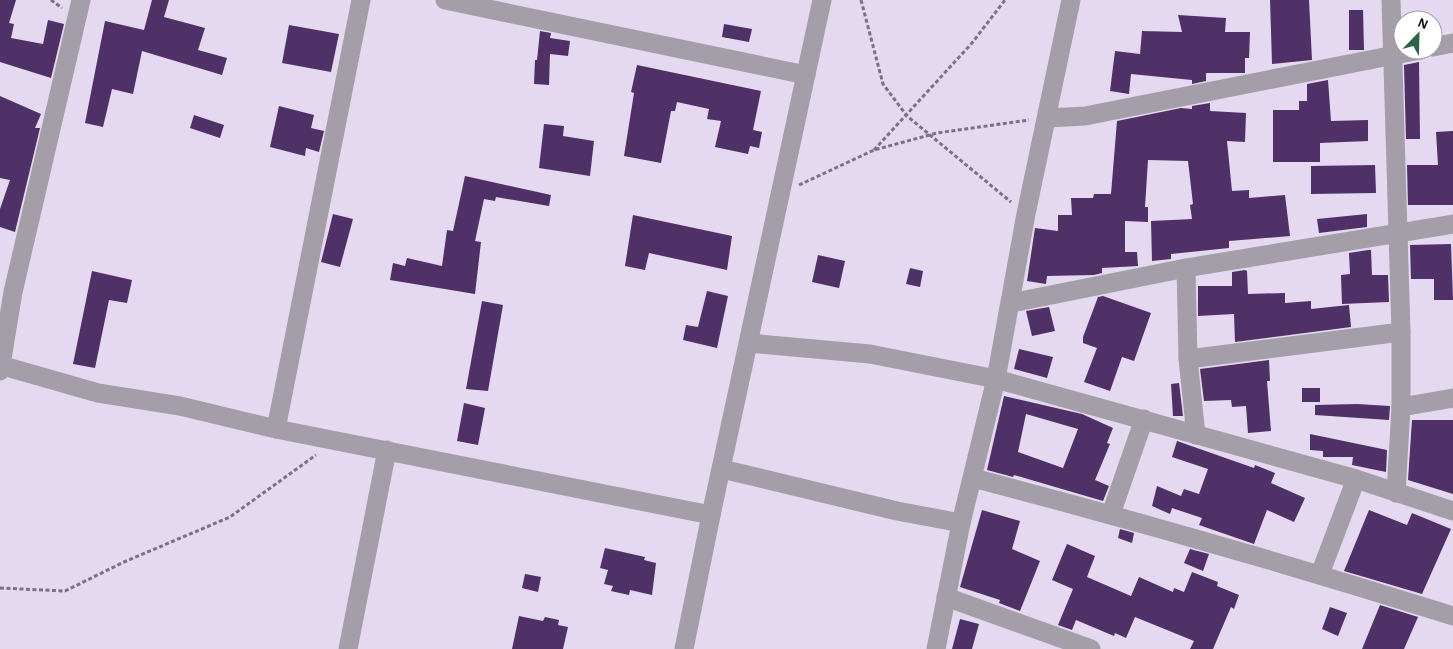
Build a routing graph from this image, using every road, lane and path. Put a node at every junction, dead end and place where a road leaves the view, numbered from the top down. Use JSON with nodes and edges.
{"nodes":[{"id":1,"x":81,"y":0,"type":"edge"},
{"id":2,"x":362,"y":0,"type":"edge"},
{"id":3,"x":445,"y":0,"type":"edge"},
{"id":4,"x":822,"y":0,"type":"edge"},
{"id":5,"x":861,"y":0,"type":"edge"},
{"id":6,"x":1004,"y":0,"type":"edge"},
{"id":7,"x":1071,"y":0,"type":"edge"},
{"id":8,"x":1392,"y":0,"type":"edge"},
{"id":9,"x":1392,"y":56,"type":"junction"},
{"id":10,"x":806,"y":75,"type":"junction"},
{"id":11,"x":907,"y":116,"type":"junction"},
{"id":12,"x":1047,"y":118,"type":"junction"},
{"id":13,"x":929,"y":135,"type":"junction"},
{"id":14,"x":874,"y":150,"type":"junction"},
{"id":15,"x":780,"y":194,"type":"junction"},
{"id":16,"x":1026,"y":214,"type":"junction"},
{"id":17,"x":1453,"y":224,"type":"edge"},
{"id":18,"x":1397,"y":235,"type":"junction"},
{"id":19,"x":1186,"y":268,"type":"junction"},
{"id":20,"x":6,"y":289,"type":"edge"},
{"id":21,"x":1011,"y":303,"type":"junction"},
{"id":22,"x":1400,"y":332,"type":"junction"},
{"id":23,"x":749,"y":343,"type":"junction"},
{"id":24,"x":1188,"y":359,"type":"junction"},
{"id":25,"x":0,"y":367,"type":"edge"},
{"id":26,"x":996,"y":379,"type":"junction"},
{"id":27,"x":1453,"y":398,"type":"edge"},
{"id":28,"x":1400,"y":407,"type":"junction"},
{"id":29,"x":1144,"y":419,"type":"junction"},
{"id":30,"x":276,"y":429,"type":"junction"},
{"id":31,"x":1196,"y":435,"type":"junction"},
{"id":32,"x":338,"y":440,"type":"junction"},
{"id":33,"x":387,"y":450,"type":"junction"},
{"id":34,"x":722,"y":469,"type":"junction"},
{"id":35,"x":973,"y":478,"type":"junction"},
{"id":36,"x":1356,"y":479,"type":"junction"},
{"id":37,"x":1396,"y":493,"type":"junction"},
{"id":38,"x":1453,"y":511,"type":"edge"},
{"id":39,"x":711,"y":514,"type":"junction"},
{"id":40,"x":1111,"y":514,"type":"junction"},
{"id":41,"x":961,"y":523,"type":"junction"},
{"id":42,"x":1320,"y":574,"type":"junction"},
{"id":43,"x":0,"y":588,"type":"edge"},
{"id":44,"x":946,"y":597,"type":"junction"},
{"id":45,"x":1453,"y":616,"type":"edge"},
{"id":46,"x":348,"y":649,"type":"edge"},
{"id":47,"x":684,"y":649,"type":"edge"},
{"id":48,"x":936,"y":649,"type":"edge"},
{"id":49,"x":1091,"y":649,"type":"edge"}],
"edges":[{"from":1,"to":20,"type":"street"},
{"from":2,"to":30,"type":"street"},
{"from":3,"to":10,"type":"street"},
{"from":4,"to":10,"type":"street"},
{"from":5,"to":11,"type":"path"},
{"from":6,"to":11,"type":"path"},
{"from":7,"to":12,"type":"street"},
{"from":8,"to":9,"type":"street"},
{"from":9,"to":12,"type":"street"},
{"from":9,"to":18,"type":"street"},
{"from":10,"to":15,"type":"street"},
{"from":11,"to":13,"type":"path"},
{"from":11,"to":14,"type":"path"},
{"from":12,"to":13,"type":"path"},
{"from":12,"to":16,"type":"street"},
{"from":13,"to":14,"type":"path"},
{"from":13,"to":16,"type":"path"},
{"from":14,"to":15,"type":"path"},
{"from":15,"to":23,"type":"street"},
{"from":16,"to":21,"type":"street"},
{"from":17,"to":18,"type":"street"},
{"from":18,"to":19,"type":"street"},
{"from":18,"to":22,"type":"street"},
{"from":19,"to":21,"type":"street"},
{"from":19,"to":24,"type":"street"},
{"from":20,"to":25,"type":"street"},
{"from":21,"to":26,"type":"street"},
{"from":22,"to":24,"type":"street"},
{"from":22,"to":28,"type":"street"},
{"from":23,"to":26,"type":"street"},
{"from":23,"to":34,"type":"street"},
{"from":24,"to":31,"type":"street"},
{"from":25,"to":30,"type":"street"},
{"from":26,"to":29,"type":"street"},
{"from":26,"to":35,"type":"street"},
{"from":27,"to":28,"type":"street"},
{"from":28,"to":37,"type":"street"},
{"from":29,"to":31,"type":"street"},
{"from":29,"to":40,"type":"street"},
{"from":30,"to":32,"type":"street"},
{"from":31,"to":36,"type":"street"},
{"from":32,"to":33,"type":"street"},
{"from":32,"to":43,"type":"path"},
{"from":33,"to":39,"type":"street"},
{"from":33,"to":46,"type":"street"},
{"from":34,"to":39,"type":"street"},
{"from":34,"to":41,"type":"street"},
{"from":35,"to":40,"type":"street"},
{"from":35,"to":41,"type":"street"},
{"from":36,"to":37,"type":"street"},
{"from":36,"to":42,"type":"street"},
{"from":37,"to":38,"type":"street"},
{"from":39,"to":47,"type":"street"},
{"from":40,"to":42,"type":"street"},
{"from":41,"to":44,"type":"street"},
{"from":42,"to":45,"type":"street"},
{"from":44,"to":48,"type":"street"},
{"from":44,"to":49,"type":"street"}]}
